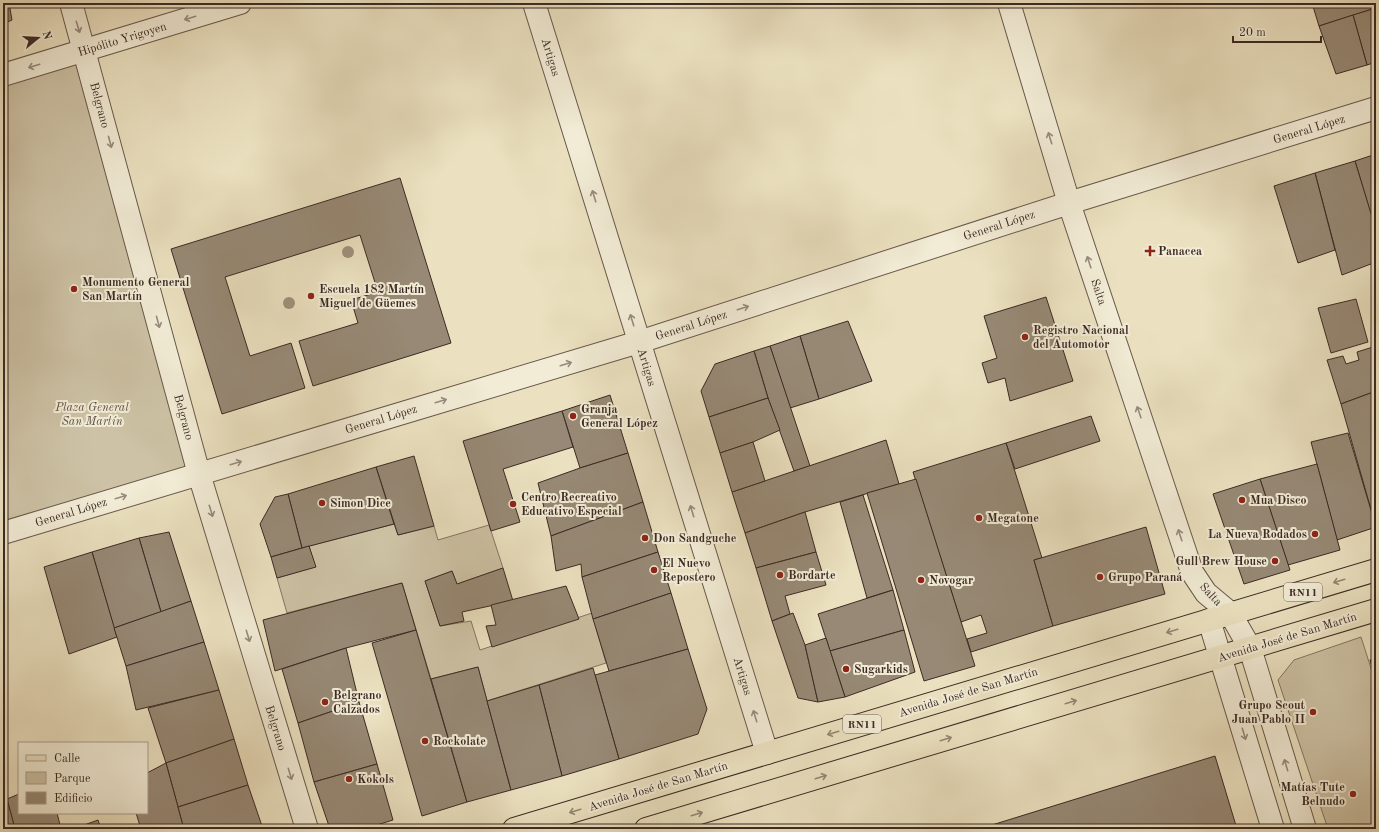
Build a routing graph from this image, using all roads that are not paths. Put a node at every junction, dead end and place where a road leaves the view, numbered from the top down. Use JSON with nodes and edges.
{"nodes":[{"id":1,"x":71,"y":3,"type":"edge"},
{"id":2,"x":240,"y":3,"type":"edge"},
{"id":3,"x":534,"y":3,"type":"edge"},
{"id":4,"x":1009,"y":3,"type":"edge"},
{"id":5,"x":85,"y":50,"type":"junction"},
{"id":6,"x":3,"y":75,"type":"edge"},
{"id":7,"x":1376,"y":108,"type":"edge"},
{"id":8,"x":1069,"y":203,"type":"junction"},
{"id":9,"x":639,"y":342,"type":"junction"},
{"id":10,"x":199,"y":474,"type":"junction"},
{"id":11,"x":3,"y":533,"type":"edge"},
{"id":12,"x":1376,"y":570,"type":"edge"},
{"id":13,"x":1376,"y":610,"type":"edge"},
{"id":14,"x":1230,"y":613,"type":"junction"},
{"id":15,"x":1209,"y":620,"type":"junction"},
{"id":16,"x":1250,"y":648,"type":"junction"},
{"id":17,"x":1220,"y":657,"type":"junction"},
{"id":18,"x":767,"y":753,"type":"junction"},
{"id":19,"x":307,"y":829,"type":"edge"},
{"id":20,"x":514,"y":829,"type":"edge"},
{"id":21,"x":646,"y":829,"type":"edge"},
{"id":22,"x":1272,"y":829,"type":"edge"},
{"id":23,"x":1305,"y":829,"type":"edge"}],
"edges":[{"from":1,"to":5,"type":"street","name":"Belgrano","one_way":true},
{"from":2,"to":5,"type":"street","name":"Hipólito Yrigoyen","one_way":true},
{"from":9,"to":3,"type":"street","name":"Artigas","one_way":true},
{"from":8,"to":4,"type":"street","name":"Salta","one_way":true},
{"from":5,"to":6,"type":"street","name":"Hipólito Yrigoyen","one_way":true},
{"from":5,"to":10,"type":"street","name":"Belgrano","one_way":true},
{"from":7,"to":8,"type":"street","name":"General López"},
{"from":9,"to":8,"type":"street","name":"General López","one_way":true},
{"from":14,"to":8,"type":"street","name":"Salta","one_way":true},
{"from":10,"to":9,"type":"street","name":"General López","one_way":true},
{"from":18,"to":9,"type":"street","name":"Artigas","one_way":true},
{"from":11,"to":10,"type":"street","name":"General López","one_way":true},
{"from":10,"to":19,"type":"street","name":"Belgrano","one_way":true},
{"from":12,"to":14,"type":"main road","name":"Avenida José de San Martín","number":"RN11","one_way":true},
{"from":13,"to":16,"type":"main road","name":"Avenida José de San Martín"},
{"from":14,"to":15,"type":"main road","name":"Avenida José de San Martín","number":"RN11"},
{"from":14,"to":16,"type":"street"},
{"from":15,"to":17,"type":"street"},
{"from":15,"to":18,"type":"main road","name":"Avenida José de San Martín","number":"RN11","one_way":true},
{"from":16,"to":17,"type":"main road","name":"Avenida José de San Martín"},
{"from":23,"to":16,"type":"street","one_way":true},
{"from":21,"to":17,"type":"main road","name":"Avenida José de San Martín","one_way":true},
{"from":17,"to":22,"type":"street","one_way":true},
{"from":18,"to":20,"type":"main road","name":"Avenida José de San Martín","number":"RN11","one_way":true}]}
